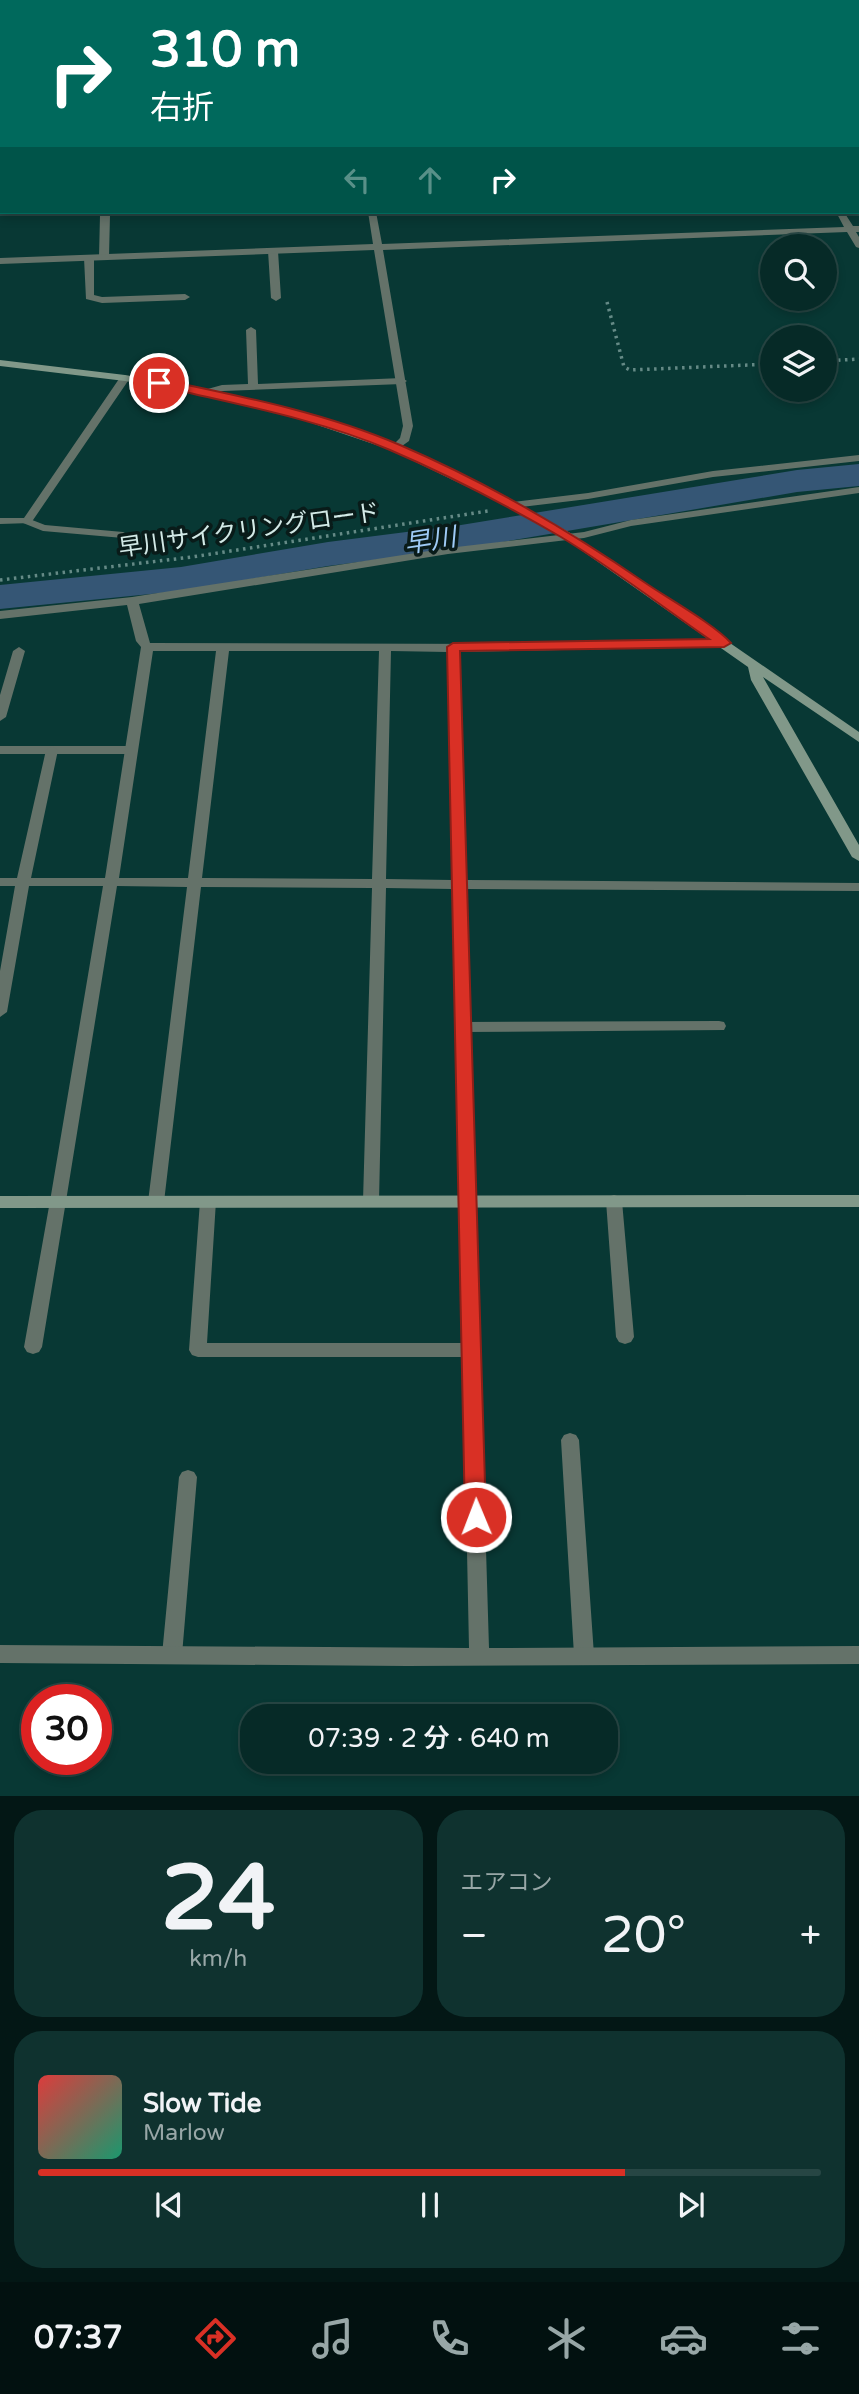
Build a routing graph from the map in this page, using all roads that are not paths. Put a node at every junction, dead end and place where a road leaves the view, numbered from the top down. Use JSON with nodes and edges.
{"nodes":[{"id":1,"x":372,"y":214,"type":"edge"},
{"id":2,"x":842,"y":214,"type":"edge"},
{"id":3,"x":105,"y":215,"type":"dead end"},
{"id":4,"x":855,"y":229,"type":"edge"},
{"id":5,"x":859,"y":245,"type":"edge"},
{"id":6,"x":378,"y":248,"type":"junction"},
{"id":7,"x":272,"y":251,"type":"junction"},
{"id":8,"x":104,"y":257,"type":"junction"},
{"id":9,"x":89,"y":258,"type":"junction"},
{"id":10,"x":0,"y":261,"type":"edge"},
{"id":11,"x":185,"y":297,"type":"dead end"},
{"id":12,"x":276,"y":298,"type":"dead end"},
{"id":13,"x":251,"y":330,"type":"dead end"},
{"id":14,"x":0,"y":363,"type":"edge"},
{"id":15,"x":125,"y":378,"type":"junction"},
{"id":16,"x":401,"y":381,"type":"junction"},
{"id":17,"x":253,"y":387,"type":"junction"},
{"id":18,"x":208,"y":392,"type":"junction"},
{"id":19,"x":395,"y":448,"type":"junction"},
{"id":20,"x":859,"y":458,"type":"edge"},
{"id":21,"x":859,"y":491,"type":"edge"},
{"id":22,"x":516,"y":506,"type":"junction"},
{"id":23,"x":0,"y":521,"type":"edge"},
{"id":24,"x":26,"y":521,"type":"junction"},
{"id":25,"x":563,"y":534,"type":"junction"},
{"id":26,"x":122,"y":535,"type":"dead end"},
{"id":27,"x":132,"y":601,"type":"junction"},
{"id":28,"x":0,"y":615,"type":"edge"},
{"id":29,"x":724,"y":643,"type":"junction"},
{"id":30,"x":147,"y":647,"type":"junction"},
{"id":31,"x":223,"y":647,"type":"junction"},
{"id":32,"x":386,"y":647,"type":"junction"},
{"id":33,"x":453,"y":647,"type":"junction"},
{"id":34,"x":19,"y":651,"type":"dead end"},
{"id":35,"x":754,"y":664,"type":"junction"},
{"id":36,"x":0,"y":717,"type":"edge"},
{"id":37,"x":859,"y":738,"type":"edge"},
{"id":38,"x":0,"y":750,"type":"edge"},
{"id":39,"x":52,"y":750,"type":"junction"},
{"id":40,"x":131,"y":750,"type":"junction"},
{"id":41,"x":859,"y":857,"type":"edge"},
{"id":42,"x":194,"y":881,"type":"junction"},
{"id":43,"x":0,"y":882,"type":"edge"},
{"id":44,"x":23,"y":882,"type":"junction"},
{"id":45,"x":111,"y":882,"type":"junction"},
{"id":46,"x":379,"y":882,"type":"junction"},
{"id":47,"x":460,"y":883,"type":"junction"},
{"id":48,"x":859,"y":887,"type":"edge"},
{"id":49,"x":0,"y":1012,"type":"edge"},
{"id":50,"x":719,"y":1026,"type":"dead end"},
{"id":51,"x":463,"y":1027,"type":"junction"},
{"id":52,"x":58,"y":1201,"type":"junction"},
{"id":53,"x":208,"y":1201,"type":"junction"},
{"id":54,"x":371,"y":1201,"type":"junction"},
{"id":55,"x":468,"y":1201,"type":"junction"},
{"id":56,"x":614,"y":1201,"type":"junction"},
{"id":57,"x":859,"y":1201,"type":"edge"},
{"id":58,"x":0,"y":1202,"type":"edge"},
{"id":59,"x":156,"y":1202,"type":"junction"},
{"id":60,"x":625,"y":1336,"type":"dead end"},
{"id":61,"x":33,"y":1346,"type":"dead end"},
{"id":62,"x":472,"y":1350,"type":"junction"},
{"id":63,"x":570,"y":1440,"type":"dead end"},
{"id":64,"x":188,"y":1477,"type":"dead end"},
{"id":65,"x":0,"y":1654,"type":"edge"},
{"id":66,"x":859,"y":1654,"type":"edge"},
{"id":67,"x":172,"y":1655,"type":"junction"},
{"id":68,"x":584,"y":1655,"type":"junction"},
{"id":69,"x":479,"y":1656,"type":"junction"}],
"edges":[{"from":1,"to":6,"type":"street"},
{"from":2,"to":4,"type":"street"},
{"from":3,"to":8,"type":"street"},
{"from":4,"to":5,"type":"street"},
{"from":4,"to":6,"type":"street"},
{"from":6,"to":7,"type":"street"},
{"from":6,"to":16,"type":"street"},
{"from":7,"to":8,"type":"street"},
{"from":7,"to":12,"type":"street"},
{"from":8,"to":9,"type":"street"},
{"from":9,"to":10,"type":"street"},
{"from":9,"to":11,"type":"street"},
{"from":13,"to":17,"type":"street"},
{"from":14,"to":15,"type":"main road"},
{"from":15,"to":18,"type":"main road"},
{"from":15,"to":24,"type":"street"},
{"from":16,"to":17,"type":"street"},
{"from":16,"to":19,"type":"street"},
{"from":17,"to":18,"type":"street"},
{"from":18,"to":19,"type":"main road"},
{"from":19,"to":22,"type":"main road"},
{"from":20,"to":22,"type":"street"},
{"from":21,"to":25,"type":"street"},
{"from":22,"to":25,"type":"main road"},
{"from":23,"to":24,"type":"street"},
{"from":24,"to":26,"type":"street"},
{"from":25,"to":27,"type":"street"},
{"from":25,"to":29,"type":"main road"},
{"from":27,"to":28,"type":"street"},
{"from":27,"to":30,"type":"street"},
{"from":29,"to":33,"type":"street"},
{"from":29,"to":35,"type":"main road"},
{"from":30,"to":31,"type":"street"},
{"from":30,"to":40,"type":"street"},
{"from":31,"to":32,"type":"street"},
{"from":31,"to":42,"type":"street"},
{"from":32,"to":33,"type":"street"},
{"from":32,"to":46,"type":"street"},
{"from":33,"to":47,"type":"street"},
{"from":34,"to":36,"type":"street"},
{"from":35,"to":37,"type":"main road"},
{"from":35,"to":41,"type":"main road"},
{"from":38,"to":39,"type":"street"},
{"from":39,"to":40,"type":"street"},
{"from":39,"to":44,"type":"street"},
{"from":40,"to":45,"type":"street"},
{"from":42,"to":45,"type":"street"},
{"from":42,"to":46,"type":"street"},
{"from":42,"to":59,"type":"street"},
{"from":43,"to":44,"type":"street"},
{"from":44,"to":45,"type":"street"},
{"from":44,"to":49,"type":"street"},
{"from":45,"to":52,"type":"street"},
{"from":46,"to":47,"type":"street"},
{"from":46,"to":54,"type":"street"},
{"from":47,"to":48,"type":"street"},
{"from":47,"to":51,"type":"street"},
{"from":50,"to":51,"type":"street"},
{"from":51,"to":55,"type":"street"},
{"from":52,"to":58,"type":"main road"},
{"from":52,"to":59,"type":"main road"},
{"from":52,"to":61,"type":"street"},
{"from":53,"to":54,"type":"main road"},
{"from":53,"to":59,"type":"main road"},
{"from":53,"to":62,"type":"street"},
{"from":54,"to":55,"type":"main road"},
{"from":55,"to":56,"type":"main road"},
{"from":55,"to":62,"type":"street"},
{"from":56,"to":57,"type":"main road"},
{"from":56,"to":60,"type":"street"},
{"from":62,"to":69,"type":"street"},
{"from":63,"to":68,"type":"street"},
{"from":64,"to":67,"type":"street"},
{"from":65,"to":67,"type":"street"},
{"from":66,"to":68,"type":"street"},
{"from":67,"to":69,"type":"street"},
{"from":68,"to":69,"type":"street"}]}
